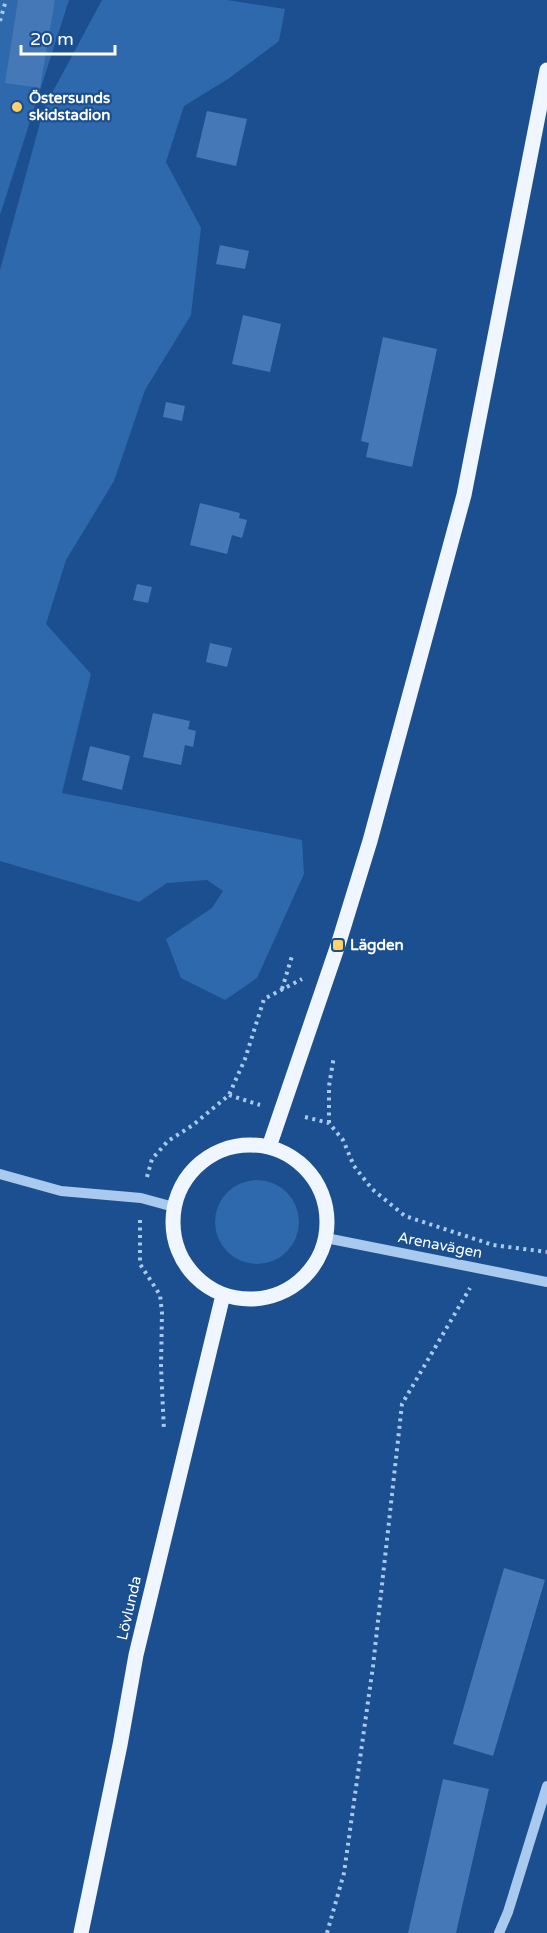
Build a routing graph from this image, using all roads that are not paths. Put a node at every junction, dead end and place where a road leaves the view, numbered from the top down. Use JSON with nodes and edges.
{"nodes":[{"id":1,"x":547,"y":70,"type":"edge"},
{"id":2,"x":269,"y":1147,"type":"junction"},
{"id":3,"x":0,"y":1174,"type":"edge"},
{"id":4,"x":174,"y":1207,"type":"junction"},
{"id":5,"x":326,"y":1238,"type":"junction"},
{"id":6,"x":547,"y":1282,"type":"edge"},
{"id":7,"x":224,"y":1295,"type":"junction"},
{"id":8,"x":547,"y":1786,"type":"edge"},
{"id":9,"x":508,"y":1912,"type":"junction"},
{"id":10,"x":81,"y":1933,"type":"edge"},
{"id":11,"x":499,"y":1933,"type":"edge"},
{"id":12,"x":509,"y":1933,"type":"edge"}],
"edges":[{"from":1,"to":2,"type":"main road"},
{"from":2,"to":4,"type":"main road"},
{"from":2,"to":5,"type":"main road"},
{"from":3,"to":4,"type":"street"},
{"from":4,"to":7,"type":"main road"},
{"from":5,"to":6,"type":"street","name":"Arenavägen"},
{"from":5,"to":7,"type":"main road"},
{"from":7,"to":10,"type":"main road","name":"Lövlunda"},
{"from":8,"to":9,"type":"street"},
{"from":9,"to":11,"type":"street"},
{"from":9,"to":12,"type":"street"}]}
